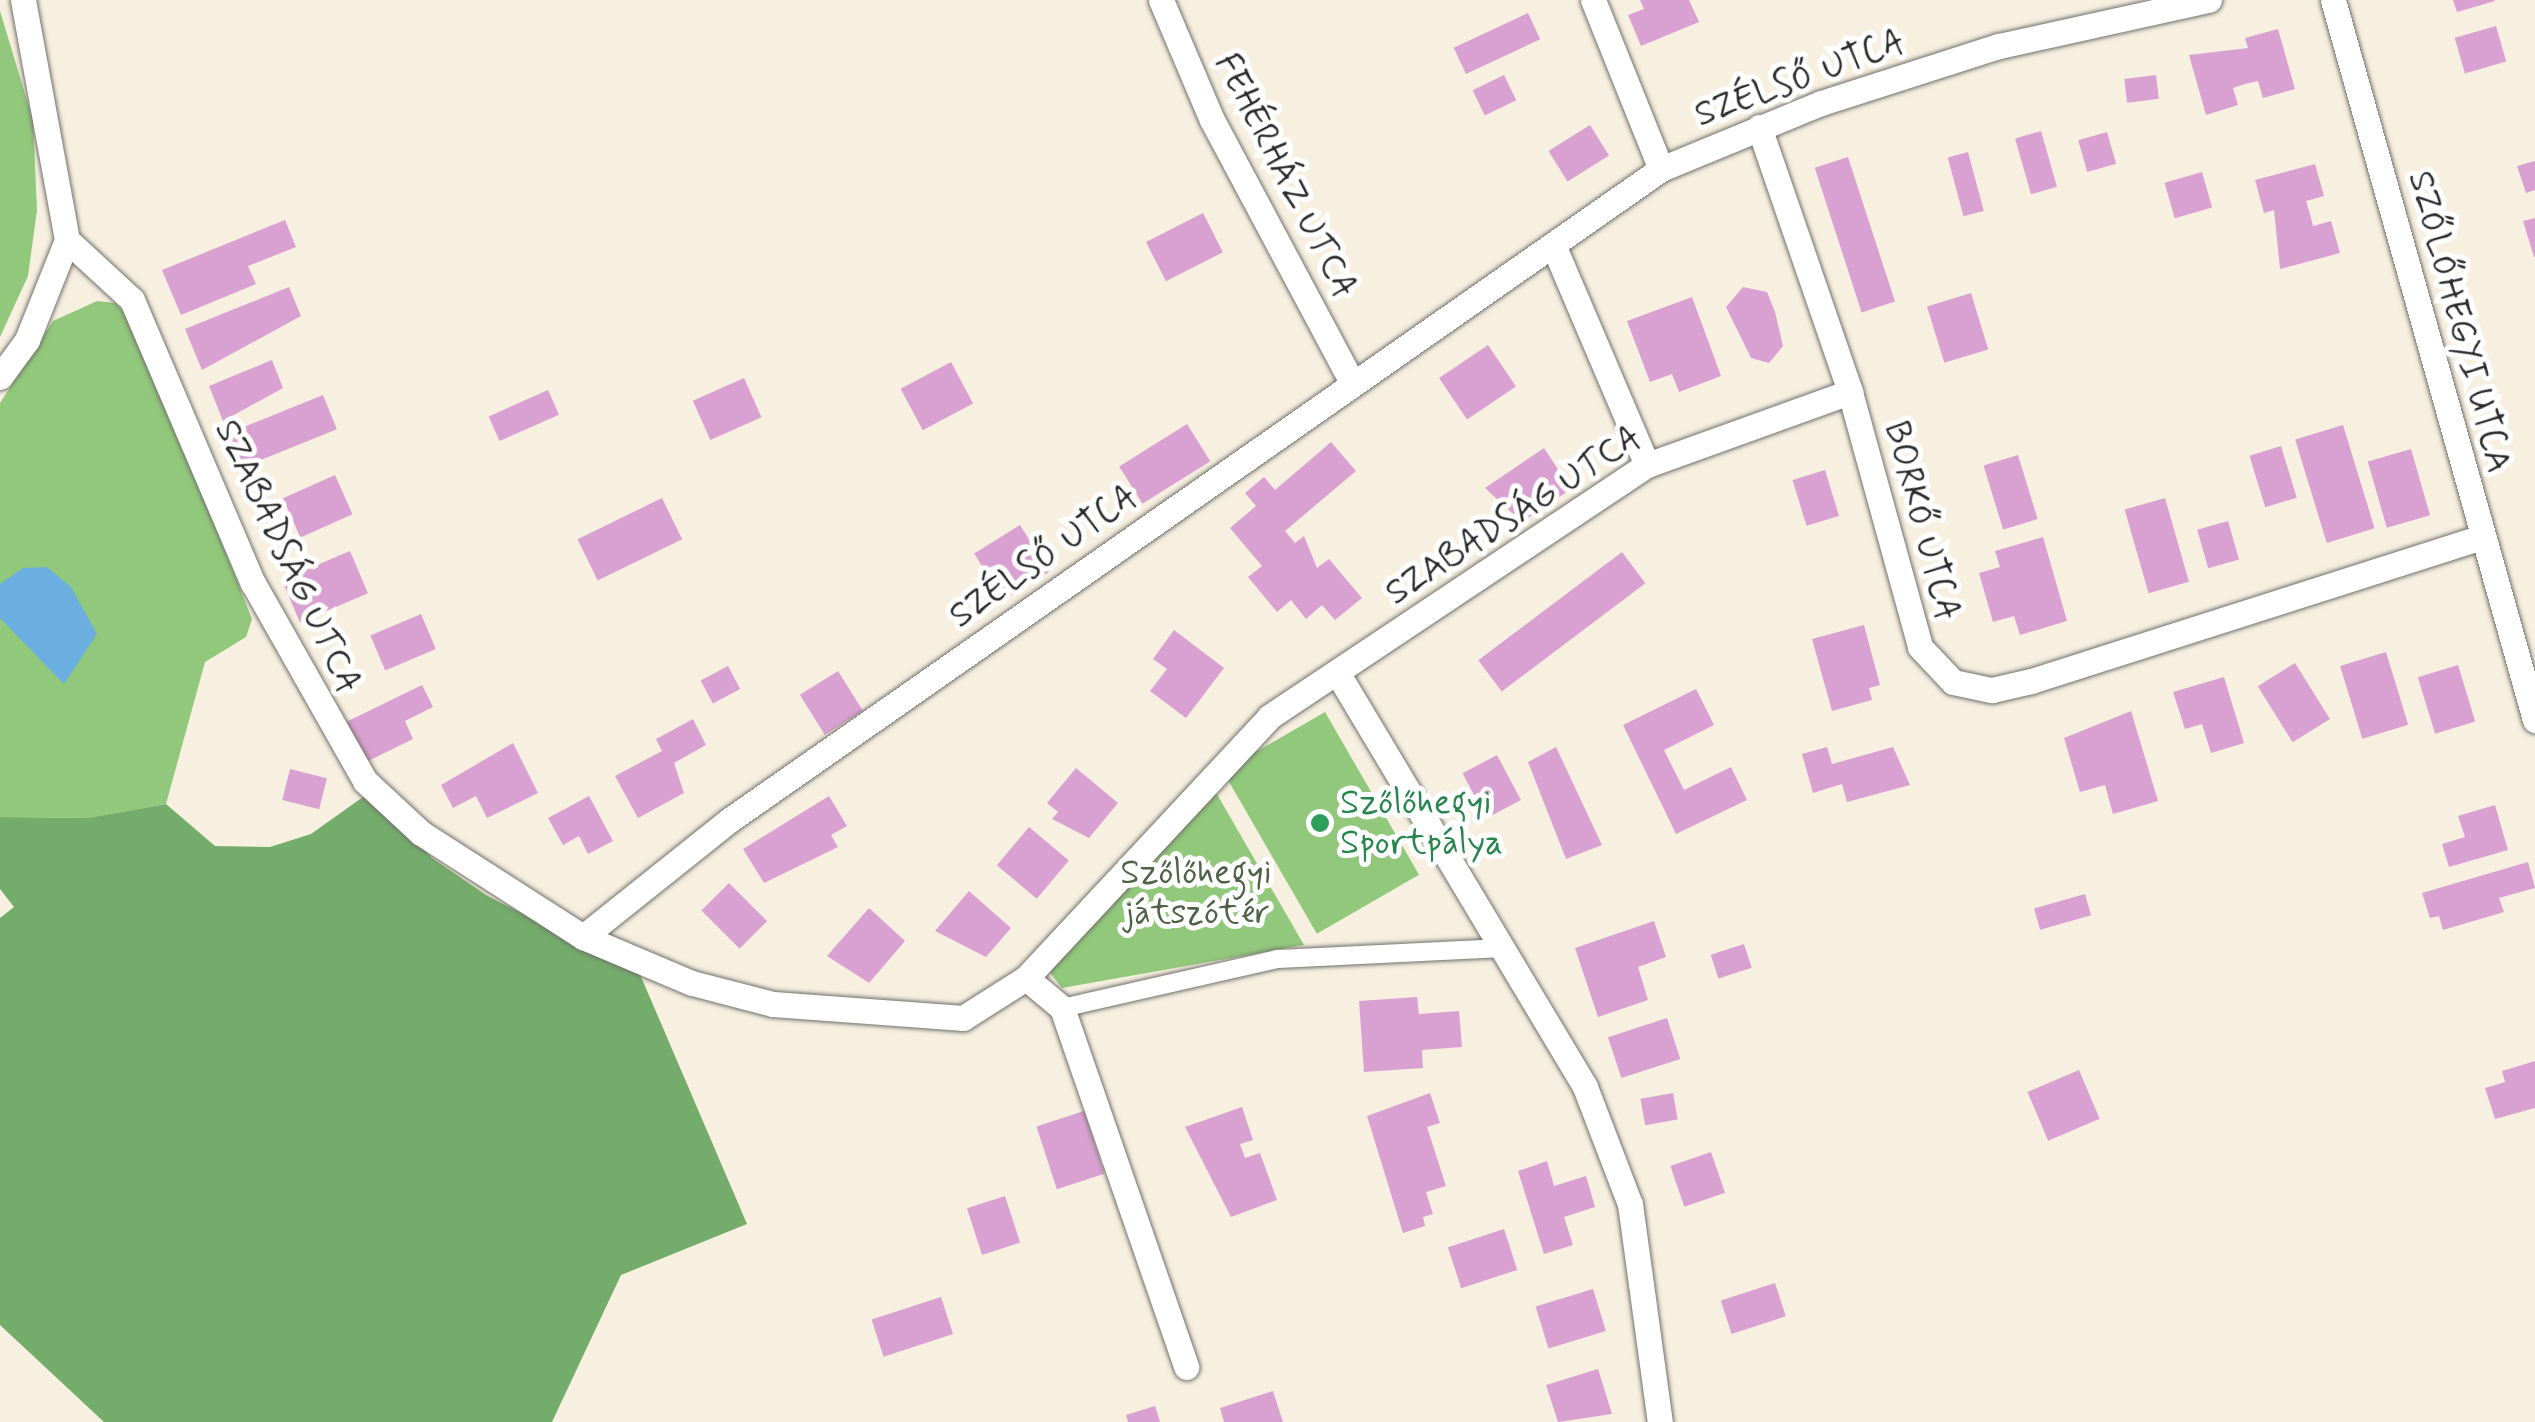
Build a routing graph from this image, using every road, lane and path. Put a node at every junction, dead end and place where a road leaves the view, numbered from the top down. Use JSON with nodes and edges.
{"nodes":[{"id":1,"x":1161,"y":0,"type":"edge"},
{"id":2,"x":1593,"y":0,"type":"edge"},
{"id":3,"x":2209,"y":0,"type":"edge"},
{"id":4,"x":2333,"y":0,"type":"edge"},
{"id":5,"x":25,"y":11,"type":"edge"},
{"id":6,"x":1759,"y":127,"type":"junction"},
{"id":7,"x":1661,"y":169,"type":"junction"},
{"id":8,"x":67,"y":240,"type":"junction"},
{"id":9,"x":1554,"y":246,"type":"junction"},
{"id":10,"x":0,"y":378,"type":"edge"},
{"id":11,"x":1352,"y":382,"type":"junction"},
{"id":12,"x":1850,"y":392,"type":"junction"},
{"id":13,"x":1647,"y":465,"type":"junction"},
{"id":14,"x":2480,"y":537,"type":"junction"},
{"id":15,"x":1338,"y":674,"type":"junction"},
{"id":16,"x":2535,"y":720,"type":"edge"},
{"id":17,"x":583,"y":937,"type":"junction"},
{"id":18,"x":1505,"y":948,"type":"junction"},
{"id":19,"x":1026,"y":978,"type":"junction"},
{"id":20,"x":1062,"y":1008,"type":"junction"},
{"id":21,"x":1186,"y":1367,"type":"dead end"},
{"id":22,"x":1660,"y":1422,"type":"edge"}],
"edges":[{"from":1,"to":11,"type":"street","name":"FEHÉRHÁZ UTCA"},
{"from":2,"to":7,"type":"street"},
{"from":3,"to":6,"type":"street","name":"SZÉLSŐ UTCA"},
{"from":4,"to":14,"type":"street","name":"SZŐLŐHEGYI UTCA"},
{"from":5,"to":8,"type":"street"},
{"from":6,"to":7,"type":"street","name":"SZÉLSŐ UTCA"},
{"from":6,"to":12,"type":"street","name":"BORKŐ UTCA"},
{"from":7,"to":9,"type":"street","name":"SZÉLSŐ UTCA"},
{"from":8,"to":10,"type":"street"},
{"from":8,"to":17,"type":"street","name":"SZABADSÁG UTCA"},
{"from":9,"to":11,"type":"street","name":"SZÉLSŐ UTCA"},
{"from":9,"to":13,"type":"street"},
{"from":11,"to":17,"type":"street","name":"SZÉLSŐ UTCA"},
{"from":12,"to":13,"type":"street","name":"SZABADSÁG UTCA"},
{"from":12,"to":14,"type":"street","name":"BORKŐ UTCA"},
{"from":13,"to":15,"type":"street","name":"SZABADSÁG UTCA"},
{"from":14,"to":16,"type":"street","name":"SZŐLŐHEGYI UTCA"},
{"from":15,"to":18,"type":"street"},
{"from":15,"to":19,"type":"street","name":"SZABADSÁG UTCA"},
{"from":17,"to":19,"type":"street","name":"SZABADSÁG UTCA"},
{"from":18,"to":20,"type":"street"},
{"from":18,"to":22,"type":"street"},
{"from":19,"to":20,"type":"street"},
{"from":20,"to":21,"type":"street"}]}
